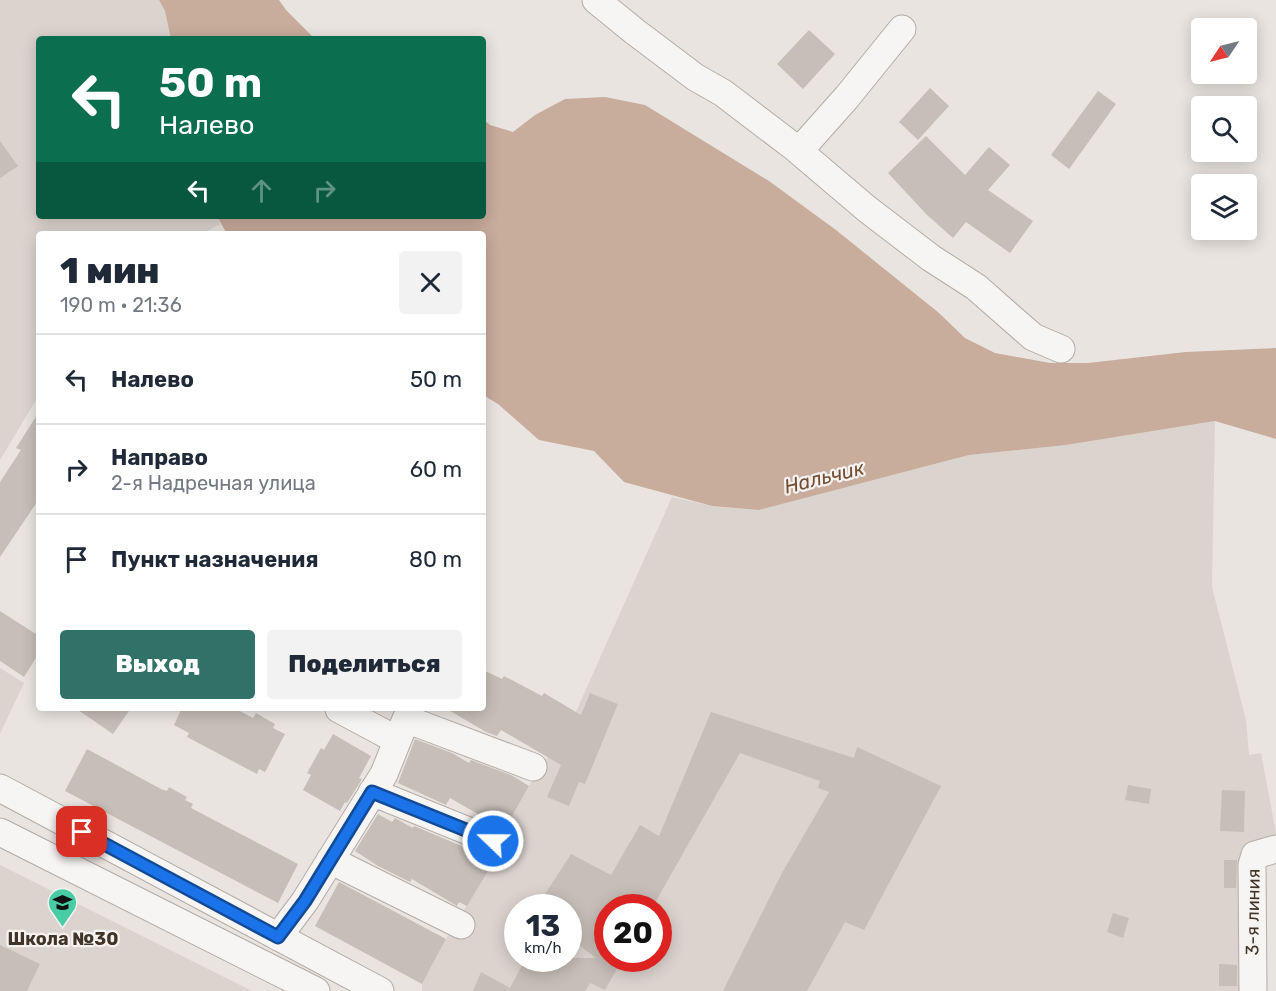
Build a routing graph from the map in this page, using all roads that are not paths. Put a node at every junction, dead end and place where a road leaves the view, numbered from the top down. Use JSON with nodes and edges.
{"nodes":[{"id":1,"x":596,"y":0,"type":"edge"},
{"id":2,"x":902,"y":28,"type":"dead end"},
{"id":3,"x":799,"y":151,"type":"junction"},
{"id":4,"x":1061,"y":349,"type":"dead end"},
{"id":5,"x":343,"y":711,"type":"edge"},
{"id":6,"x":397,"y":740,"type":"junction"},
{"id":7,"x":533,"y":767,"type":"dead end"},
{"id":8,"x":0,"y":788,"type":"edge"},
{"id":9,"x":372,"y":792,"type":"junction"},
{"id":10,"x":0,"y":832,"type":"edge"},
{"id":11,"x":493,"y":841,"type":"dead end"},
{"id":12,"x":1276,"y":849,"type":"edge"},
{"id":13,"x":330,"y":860,"type":"junction"},
{"id":14,"x":164,"y":876,"type":"junction"},
{"id":15,"x":148,"y":908,"type":"junction"},
{"id":16,"x":461,"y":925,"type":"dead end"},
{"id":17,"x":278,"y":937,"type":"junction"},
{"id":18,"x":378,"y":990,"type":"edge"},
{"id":19,"x":316,"y":991,"type":"edge"},
{"id":20,"x":348,"y":991,"type":"edge"},
{"id":21,"x":1253,"y":991,"type":"edge"}],
"edges":[{"from":1,"to":3,"type":"street"},
{"from":2,"to":3,"type":"street"},
{"from":3,"to":4,"type":"street"},
{"from":5,"to":6,"type":"street"},
{"from":6,"to":7,"type":"street"},
{"from":6,"to":9,"type":"street"},
{"from":8,"to":14,"type":"street"},
{"from":9,"to":11,"type":"street"},
{"from":9,"to":13,"type":"street"},
{"from":10,"to":15,"type":"street"},
{"from":12,"to":21,"type":"street","name":"3-я линия"},
{"from":13,"to":16,"type":"street"},
{"from":13,"to":17,"type":"street"},
{"from":14,"to":15,"type":"street"},
{"from":14,"to":17,"type":"street"},
{"from":15,"to":19,"type":"street"},
{"from":17,"to":18,"type":"street"},
{"from":18,"to":20,"type":"street"}]}
